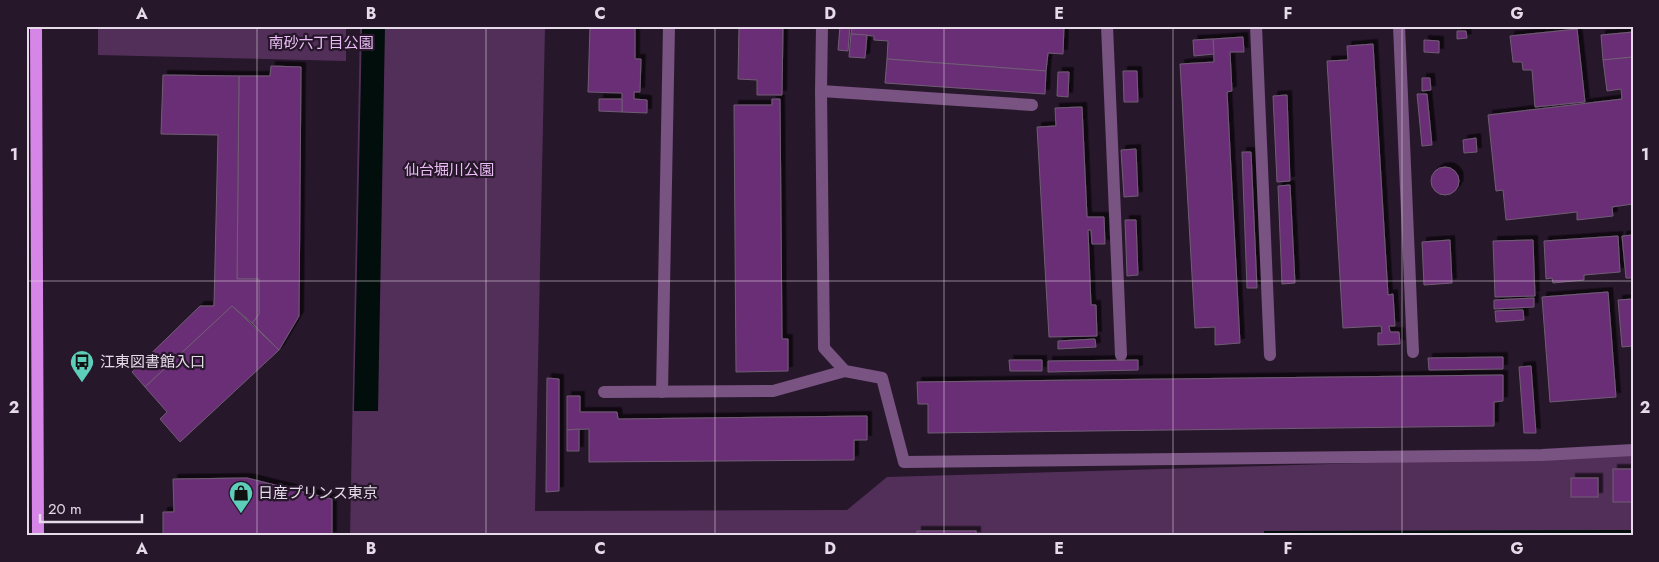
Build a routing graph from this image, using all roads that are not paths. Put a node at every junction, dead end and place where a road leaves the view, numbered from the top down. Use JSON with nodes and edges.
{"nodes":[{"id":1,"x":36,"y":26,"type":"edge"},
{"id":2,"x":669,"y":26,"type":"edge"},
{"id":3,"x":822,"y":26,"type":"edge"},
{"id":4,"x":1106,"y":26,"type":"edge"},
{"id":5,"x":1256,"y":26,"type":"edge"},
{"id":6,"x":1399,"y":26,"type":"edge"},
{"id":7,"x":31,"y":61,"type":"edge"},
{"id":8,"x":820,"y":92,"type":"junction"},
{"id":9,"x":1032,"y":106,"type":"dead end"},
{"id":10,"x":1413,"y":352,"type":"dead end"},
{"id":11,"x":1121,"y":354,"type":"dead end"},
{"id":12,"x":1270,"y":355,"type":"dead end"},
{"id":13,"x":845,"y":371,"type":"junction"},
{"id":14,"x":604,"y":392,"type":"dead end"},
{"id":15,"x":662,"y":392,"type":"junction"},
{"id":16,"x":1633,"y":450,"type":"edge"},
{"id":17,"x":38,"y":536,"type":"edge"}],
"edges":[{"from":1,"to":7,"type":"main road"},
{"from":2,"to":15,"type":"street"},
{"from":3,"to":8,"type":"street"},
{"from":4,"to":11,"type":"street"},
{"from":5,"to":12,"type":"street"},
{"from":6,"to":10,"type":"street"},
{"from":7,"to":17,"type":"main road"},
{"from":8,"to":9,"type":"street"},
{"from":8,"to":13,"type":"street"},
{"from":13,"to":15,"type":"street"},
{"from":13,"to":16,"type":"street"},
{"from":14,"to":15,"type":"street"}]}
